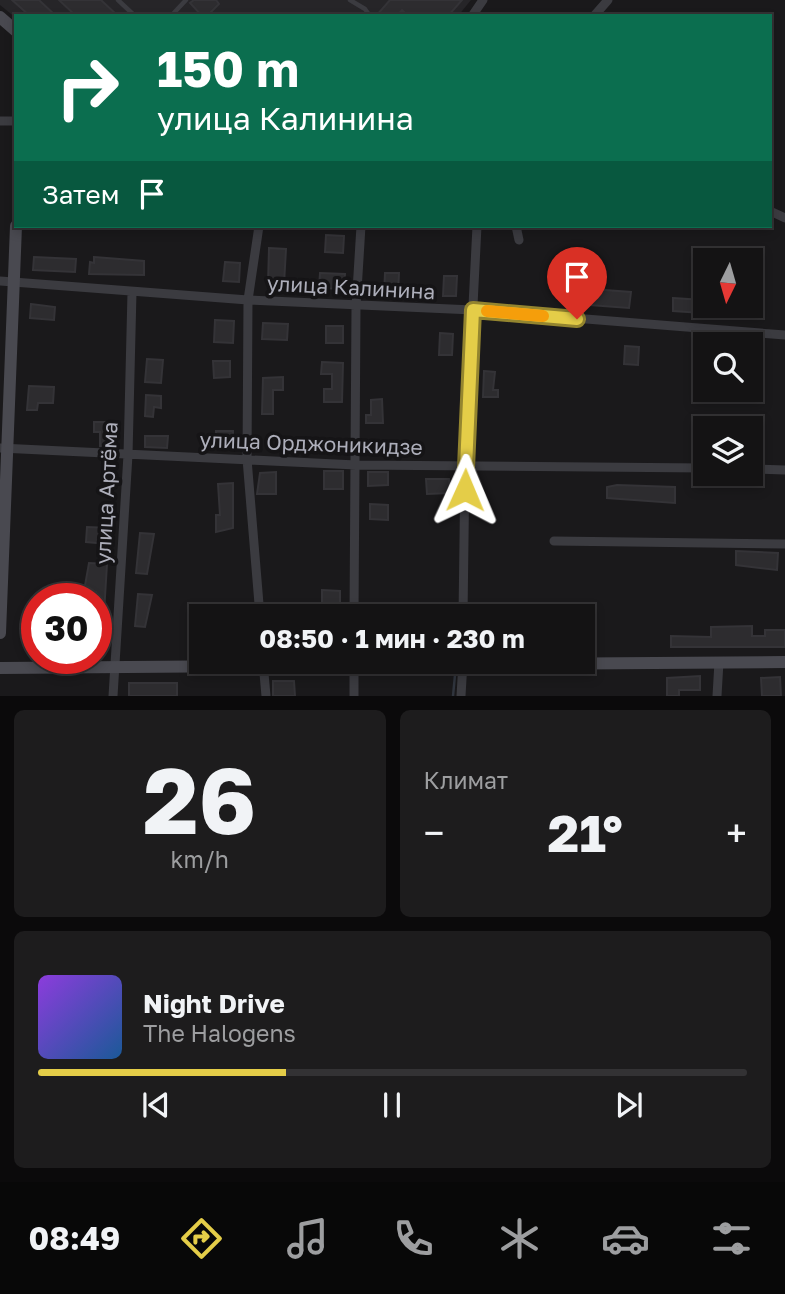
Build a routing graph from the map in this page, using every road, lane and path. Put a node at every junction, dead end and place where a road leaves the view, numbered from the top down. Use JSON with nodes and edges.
{"nodes":[{"id":1,"x":118,"y":0,"type":"edge"},
{"id":2,"x":186,"y":0,"type":"edge"},
{"id":3,"x":350,"y":0,"type":"edge"},
{"id":4,"x":608,"y":0,"type":"edge"},
{"id":5,"x":133,"y":14,"type":"edge"},
{"id":6,"x":173,"y":14,"type":"edge"},
{"id":7,"x":369,"y":14,"type":"edge"},
{"id":8,"x":596,"y":14,"type":"edge"},
{"id":9,"x":0,"y":17,"type":"edge"},
{"id":10,"x":14,"y":29,"type":"edge"},
{"id":11,"x":16,"y":228,"type":"edge"},
{"id":12,"x":258,"y":228,"type":"edge"},
{"id":13,"x":361,"y":228,"type":"edge"},
{"id":14,"x":477,"y":228,"type":"edge"},
{"id":15,"x":516,"y":228,"type":"edge"},
{"id":16,"x":519,"y":240,"type":"dead end"},
{"id":17,"x":0,"y":281,"type":"edge"},
{"id":18,"x":14,"y":282,"type":"junction"},
{"id":19,"x":132,"y":292,"type":"junction"},
{"id":20,"x":248,"y":300,"type":"junction"},
{"id":21,"x":356,"y":307,"type":"junction"},
{"id":22,"x":473,"y":310,"type":"junction"},
{"id":23,"x":785,"y":335,"type":"edge"},
{"id":24,"x":4,"y":448,"type":"edge"},
{"id":25,"x":128,"y":455,"type":"junction"},
{"id":26,"x":247,"y":459,"type":"junction"},
{"id":27,"x":465,"y":464,"type":"junction"},
{"id":28,"x":356,"y":465,"type":"junction"},
{"id":29,"x":693,"y":468,"type":"edge"},
{"id":30,"x":763,"y":469,"type":"edge"},
{"id":31,"x":785,"y":470,"type":"edge"},
{"id":32,"x":554,"y":541,"type":"dead end"},
{"id":33,"x":785,"y":544,"type":"edge"},
{"id":34,"x":259,"y":604,"type":"edge"},
{"id":35,"x":354,"y":604,"type":"edge"},
{"id":36,"x":463,"y":604,"type":"edge"},
{"id":37,"x":0,"y":633,"type":"edge"},
{"id":38,"x":595,"y":662,"type":"edge"},
{"id":39,"x":719,"y":662,"type":"junction"},
{"id":40,"x":785,"y":662,"type":"edge"},
{"id":41,"x":189,"y":666,"type":"edge"},
{"id":42,"x":115,"y":667,"type":"junction"},
{"id":43,"x":0,"y":668,"type":"edge"},
{"id":44,"x":265,"y":674,"type":"edge"},
{"id":45,"x":354,"y":674,"type":"edge"},
{"id":46,"x":462,"y":674,"type":"edge"},
{"id":47,"x":113,"y":695,"type":"edge"},
{"id":48,"x":266,"y":695,"type":"edge"},
{"id":49,"x":354,"y":695,"type":"edge"},
{"id":50,"x":461,"y":695,"type":"edge"},
{"id":51,"x":717,"y":695,"type":"edge"}],
"edges":[{"from":1,"to":5,"type":"lane"},
{"from":2,"to":6,"type":"lane"},
{"from":3,"to":7,"type":"lane"},
{"from":4,"to":8,"type":"street"},
{"from":9,"to":10,"type":"main road"},
{"from":11,"to":18,"type":"main road"},
{"from":12,"to":20,"type":"street"},
{"from":13,"to":21,"type":"street"},
{"from":14,"to":22,"type":"street"},
{"from":15,"to":16,"type":"street"},
{"from":17,"to":18,"type":"street","name":"улица Калинина"},
{"from":18,"to":19,"type":"street","name":"улица Калинина"},
{"from":18,"to":24,"type":"main road"},
{"from":19,"to":20,"type":"street","name":"улица Калинина"},
{"from":19,"to":25,"type":"street","name":"улица Артёма"},
{"from":20,"to":21,"type":"street","name":"улица Калинина"},
{"from":20,"to":26,"type":"street"},
{"from":21,"to":22,"type":"street","name":"улица Калинина"},
{"from":21,"to":28,"type":"street"},
{"from":22,"to":23,"type":"street","name":"улица Калинина"},
{"from":22,"to":27,"type":"street"},
{"from":24,"to":25,"type":"street","name":"улица Орджоникидзе"},
{"from":24,"to":37,"type":"main road"},
{"from":25,"to":26,"type":"street","name":"улица Орджоникидзе"},
{"from":25,"to":42,"type":"street","name":"улица Артёма"},
{"from":26,"to":28,"type":"street","name":"улица Орджоникидзе"},
{"from":26,"to":34,"type":"street"},
{"from":27,"to":28,"type":"street","name":"улица Орджоникидзе"},
{"from":27,"to":29,"type":"street","name":"улица Орджоникидзе"},
{"from":27,"to":36,"type":"street"},
{"from":28,"to":35,"type":"street"},
{"from":30,"to":31,"type":"street"},
{"from":32,"to":33,"type":"street"},
{"from":38,"to":39,"type":"main road"},
{"from":39,"to":40,"type":"main road"},
{"from":39,"to":51,"type":"street"},
{"from":41,"to":42,"type":"main road"},
{"from":42,"to":43,"type":"main road"},
{"from":42,"to":47,"type":"street","name":"улица Артёма"},
{"from":44,"to":48,"type":"street"},
{"from":45,"to":49,"type":"street"},
{"from":46,"to":50,"type":"street"}]}
